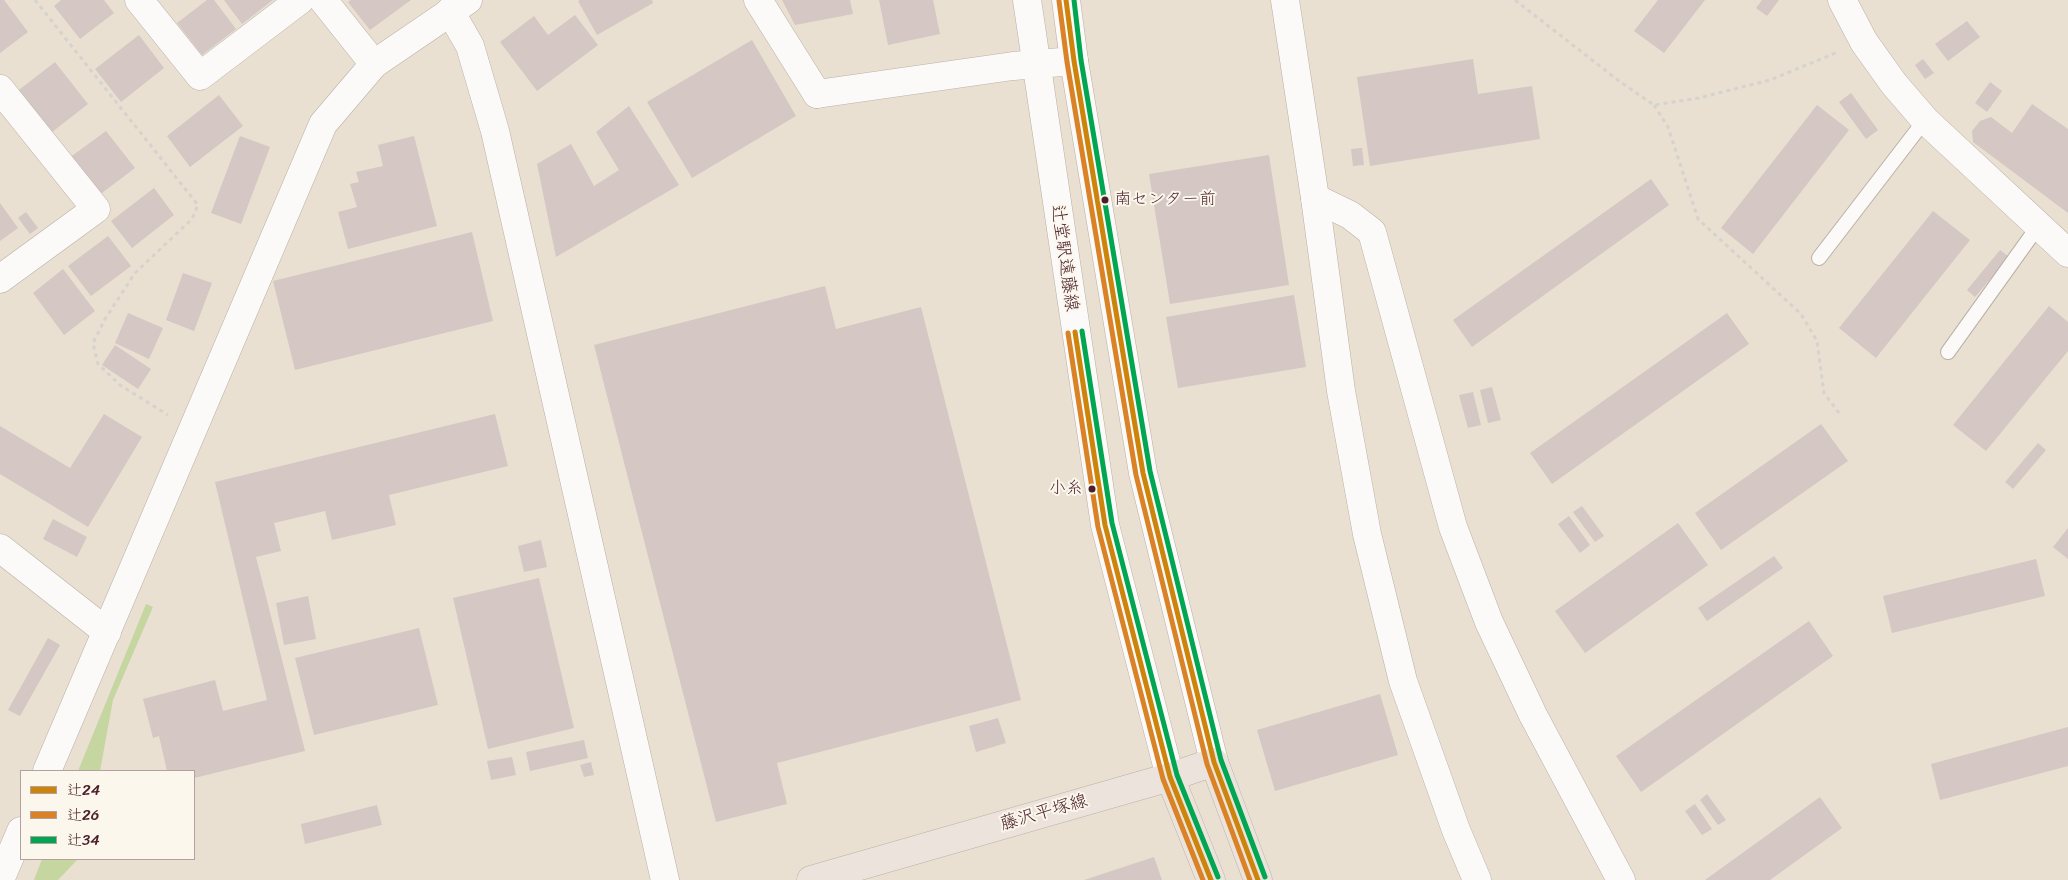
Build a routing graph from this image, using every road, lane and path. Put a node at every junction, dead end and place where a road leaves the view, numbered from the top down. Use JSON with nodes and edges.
{"nodes":[{"id":1,"x":35,"y":0,"type":"edge"},
{"id":2,"x":139,"y":0,"type":"edge"},
{"id":3,"x":300,"y":0,"type":"edge"},
{"id":4,"x":323,"y":0,"type":"edge"},
{"id":5,"x":758,"y":0,"type":"edge"},
{"id":6,"x":1027,"y":0,"type":"edge"},
{"id":7,"x":1066,"y":0,"type":"edge"},
{"id":8,"x":1285,"y":0,"type":"edge"},
{"id":9,"x":1515,"y":0,"type":"edge"},
{"id":10,"x":1842,"y":0,"type":"edge"},
{"id":11,"x":459,"y":6,"type":"edge"},
{"id":12,"x":1864,"y":42,"type":"junction"},
{"id":13,"x":1074,"y":61,"type":"junction"},
{"id":14,"x":374,"y":64,"type":"junction"},
{"id":15,"x":1036,"y":64,"type":"junction"},
{"id":16,"x":0,"y":89,"type":"edge"},
{"id":17,"x":1654,"y":104,"type":"junction"},
{"id":18,"x":1925,"y":120,"type":"junction"},
{"id":19,"x":1315,"y":198,"type":"junction"},
{"id":20,"x":2039,"y":226,"type":"junction"},
{"id":21,"x":2068,"y":253,"type":"edge"},
{"id":22,"x":1819,"y":258,"type":"dead end"},
{"id":23,"x":0,"y":279,"type":"edge"},
{"id":24,"x":1948,"y":352,"type":"dead end"},
{"id":25,"x":1839,"y":412,"type":"dead end"},
{"id":26,"x":192,"y":430,"type":"junction"},
{"id":27,"x":0,"y":548,"type":"edge"},
{"id":28,"x":107,"y":632,"type":"junction"},
{"id":29,"x":1214,"y":762,"type":"junction"},
{"id":30,"x":47,"y":770,"type":"edge"},
{"id":31,"x":1170,"y":777,"type":"junction"},
{"id":32,"x":20,"y":833,"type":"edge"},
{"id":33,"x":0,"y":880,"type":"edge"},
{"id":34,"x":665,"y":880,"type":"edge"},
{"id":35,"x":811,"y":880,"type":"edge"},
{"id":36,"x":1211,"y":880,"type":"edge"},
{"id":37,"x":1258,"y":880,"type":"edge"},
{"id":38,"x":1477,"y":880,"type":"edge"},
{"id":39,"x":1621,"y":880,"type":"edge"}],
"edges":[{"from":1,"to":26,"type":"path"},
{"from":2,"to":3,"type":"street"},
{"from":4,"to":14,"type":"street"},
{"from":5,"to":15,"type":"street"},
{"from":6,"to":15,"type":"street","name":"辻堂駅遠藤線"},
{"from":7,"to":13,"type":"street"},
{"from":8,"to":19,"type":"street"},
{"from":9,"to":17,"type":"path"},
{"from":10,"to":12,"type":"street"},
{"from":11,"to":14,"type":"street"},
{"from":11,"to":34,"type":"street"},
{"from":12,"to":17,"type":"path"},
{"from":12,"to":18,"type":"street"},
{"from":13,"to":15,"type":"street"},
{"from":13,"to":29,"type":"street"},
{"from":14,"to":26,"type":"street"},
{"from":15,"to":31,"type":"street","name":"辻堂駅遠藤線"},
{"from":16,"to":23,"type":"street"},
{"from":17,"to":25,"type":"path"},
{"from":18,"to":20,"type":"street"},
{"from":18,"to":22,"type":"lane"},
{"from":19,"to":38,"type":"street"},
{"from":19,"to":39,"type":"street"},
{"from":20,"to":21,"type":"street"},
{"from":20,"to":24,"type":"lane"},
{"from":26,"to":28,"type":"street"},
{"from":27,"to":28,"type":"street"},
{"from":28,"to":30,"type":"street"},
{"from":29,"to":31,"type":"main road","name":"藤沢平塚線"},
{"from":29,"to":37,"type":"main road"},
{"from":31,"to":35,"type":"main road","name":"藤沢平塚線"},
{"from":31,"to":36,"type":"main road"},
{"from":32,"to":33,"type":"street"}]}
